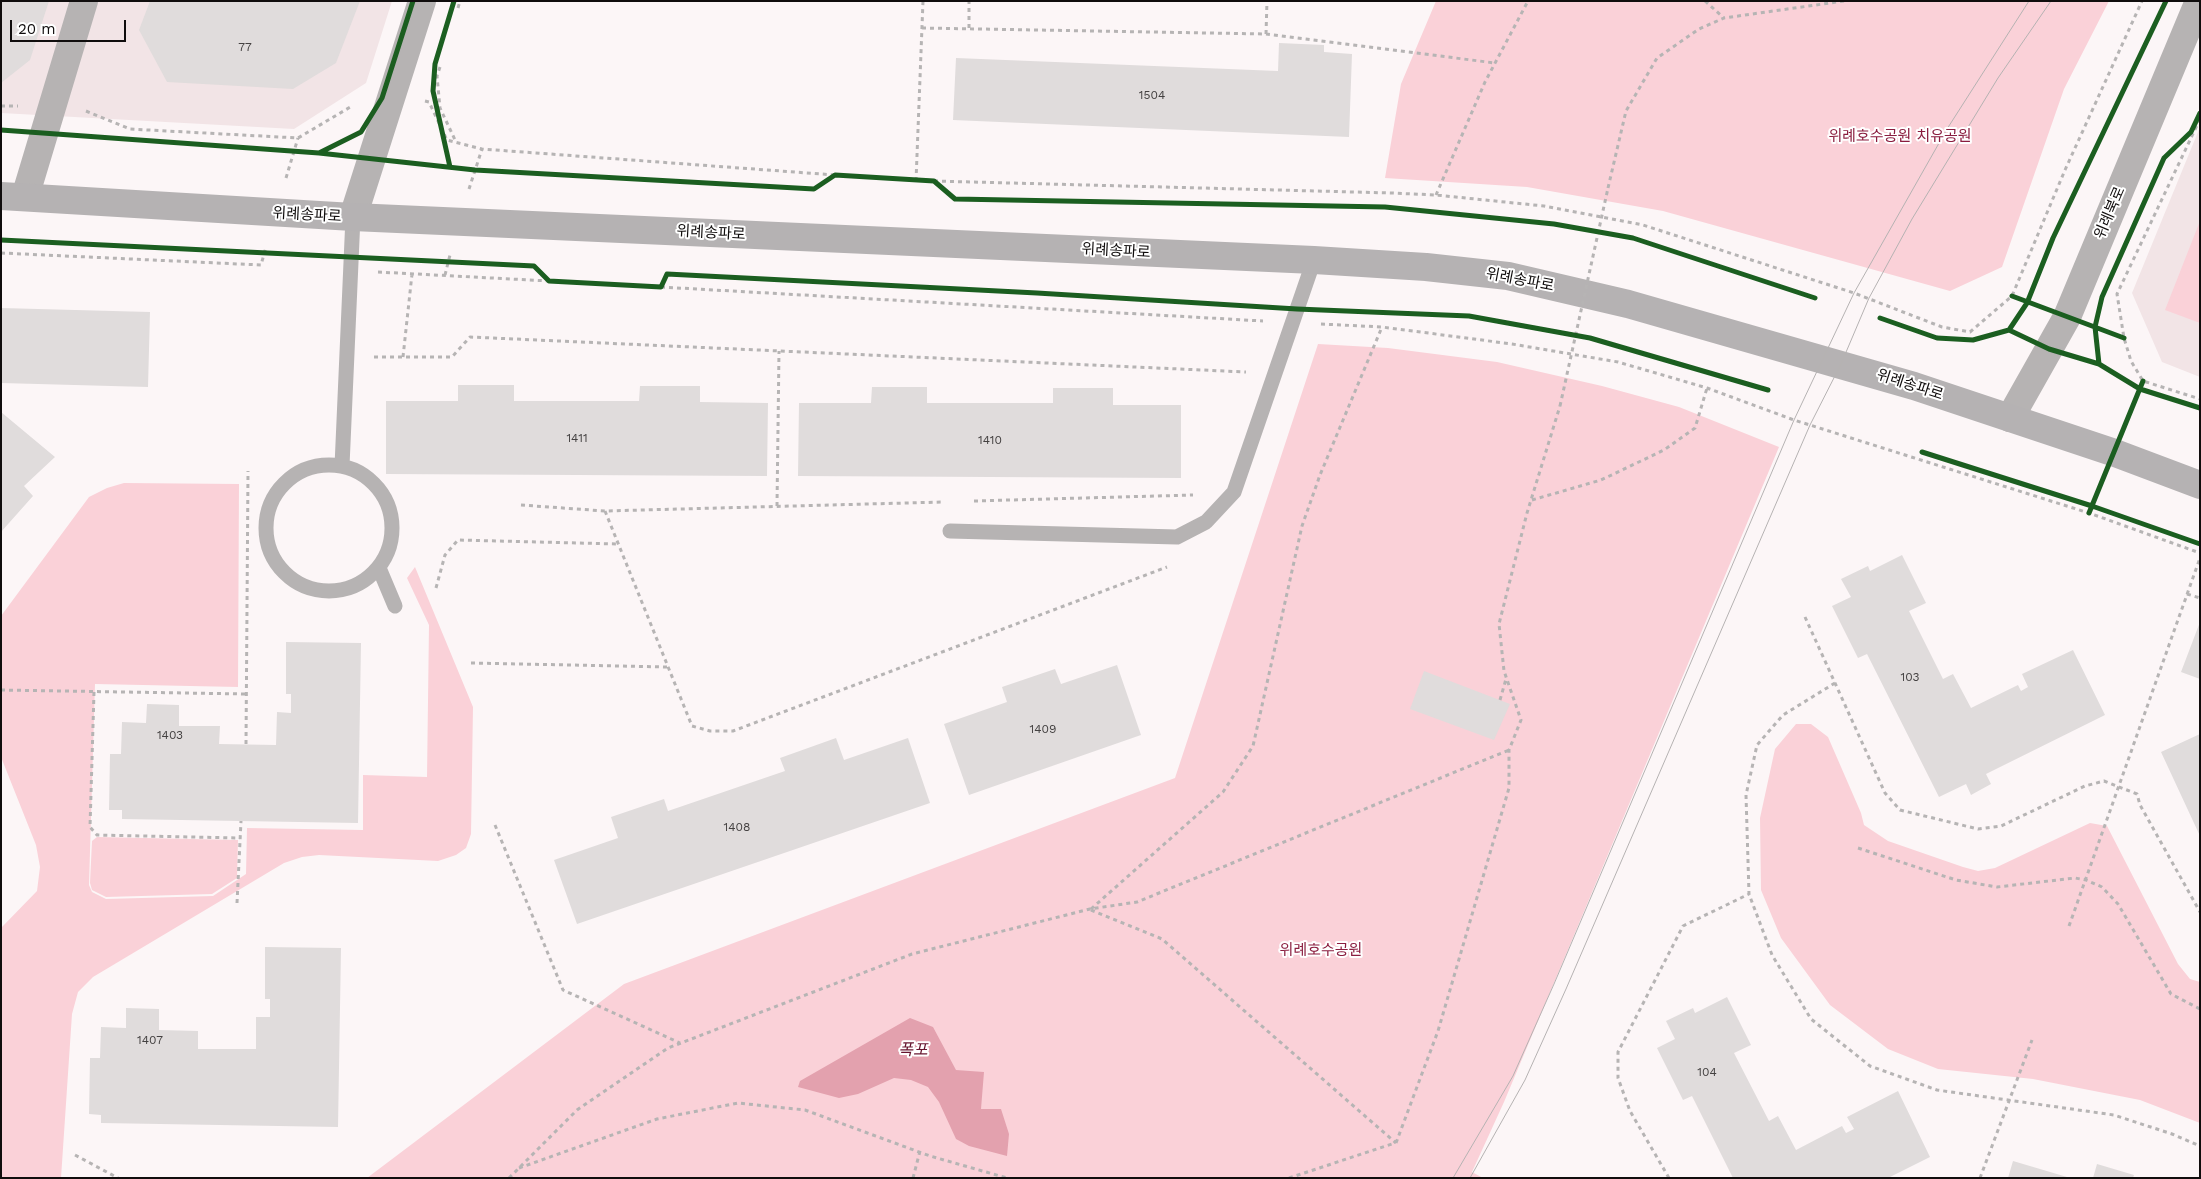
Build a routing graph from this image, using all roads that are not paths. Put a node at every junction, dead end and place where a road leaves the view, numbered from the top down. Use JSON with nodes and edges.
{"nodes":[{"id":1,"x":84,"y":1,"type":"edge"},
{"id":2,"x":422,"y":1,"type":"edge"},
{"id":3,"x":2199,"y":1,"type":"edge"},
{"id":4,"x":13,"y":197,"type":"edge"},
{"id":5,"x":353,"y":218,"type":"junction"},
{"id":6,"x":1314,"y":260,"type":"junction"},
{"id":7,"x":2010,"y":418,"type":"junction"},
{"id":8,"x":342,"y":466,"type":"junction"},
{"id":9,"x":2200,"y":485,"type":"edge"},
{"id":10,"x":950,"y":531,"type":"dead end"},
{"id":11,"x":379,"y":568,"type":"junction"},
{"id":12,"x":396,"y":606,"type":"dead end"}],
"edges":[{"from":1,"to":4,"type":"street"},
{"from":2,"to":5,"type":"street"},
{"from":3,"to":7,"type":"street","name":"위례북로"},
{"from":4,"to":5,"type":"main road","name":"위례송파로"},
{"from":5,"to":6,"type":"main road","name":"위례송파로"},
{"from":5,"to":8,"type":"lane"},
{"from":6,"to":7,"type":"main road","name":"위례송파로"},
{"from":6,"to":10,"type":"lane"},
{"from":7,"to":9,"type":"main road","name":"위례송파로"},
{"from":8,"to":11,"type":"lane"},
{"from":8,"to":11,"type":"lane"},
{"from":11,"to":12,"type":"lane"}]}
